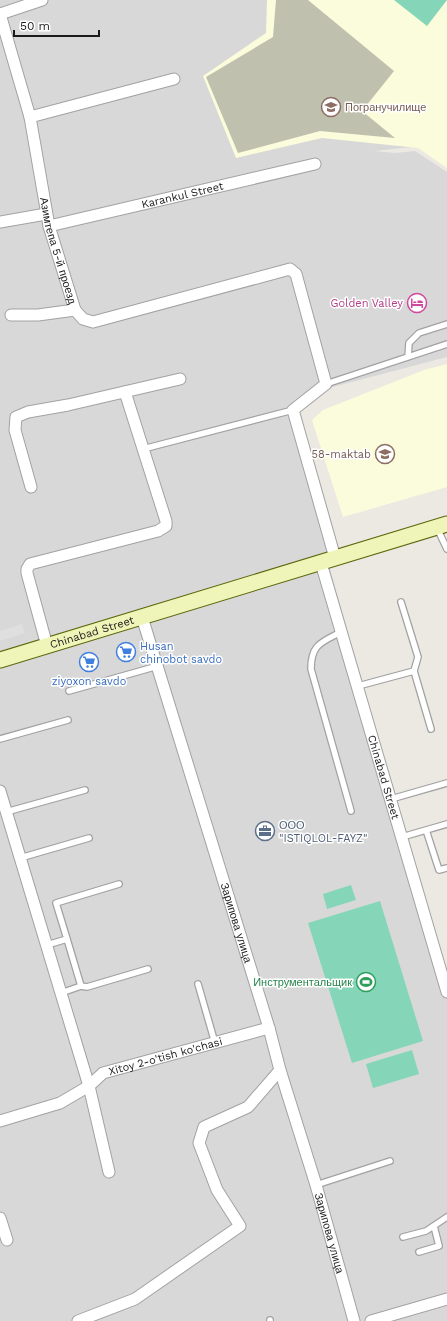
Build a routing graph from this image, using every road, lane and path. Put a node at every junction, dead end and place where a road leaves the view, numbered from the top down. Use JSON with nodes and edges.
{"nodes":[{"id":1,"x":42,"y":0,"type":"edge"},
{"id":2,"x":0,"y":14,"type":"edge"},
{"id":3,"x":174,"y":79,"type":"dead end"},
{"id":4,"x":30,"y":117,"type":"junction"},
{"id":5,"x":316,"y":164,"type":"dead end"},
{"id":6,"x":46,"y":214,"type":"junction"},
{"id":7,"x":0,"y":222,"type":"edge"},
{"id":8,"x":49,"y":226,"type":"junction"},
{"id":9,"x":75,"y":310,"type":"junction"},
{"id":10,"x":10,"y":316,"type":"dead end"},
{"id":11,"x":447,"y":324,"type":"edge"},
{"id":12,"x":447,"y":344,"type":"edge"},
{"id":13,"x":408,"y":357,"type":"junction"},
{"id":14,"x":180,"y":380,"type":"dead end"},
{"id":15,"x":326,"y":384,"type":"junction"},
{"id":16,"x":125,"y":392,"type":"junction"},
{"id":17,"x":293,"y":410,"type":"junction"},
{"id":18,"x":143,"y":449,"type":"junction"},
{"id":19,"x":31,"y":487,"type":"dead end"},
{"id":20,"x":442,"y":526,"type":"edge"},
{"id":21,"x":447,"y":549,"type":"edge"},
{"id":22,"x":328,"y":560,"type":"junction"},
{"id":23,"x":401,"y":602,"type":"dead end"},
{"id":24,"x":142,"y":617,"type":"junction"},
{"id":25,"x":342,"y":632,"type":"junction"},
{"id":26,"x":47,"y":646,"type":"junction"},
{"id":27,"x":0,"y":660,"type":"edge"},
{"id":28,"x":158,"y":666,"type":"junction"},
{"id":29,"x":414,"y":671,"type":"junction"},
{"id":30,"x":358,"y":686,"type":"junction"},
{"id":31,"x":69,"y":691,"type":"dead end"},
{"id":32,"x":68,"y":720,"type":"dead end"},
{"id":33,"x":431,"y":729,"type":"dead end"},
{"id":34,"x":0,"y":739,"type":"edge"},
{"id":35,"x":447,"y":783,"type":"edge"},
{"id":36,"x":85,"y":790,"type":"dead end"},
{"id":37,"x":0,"y":791,"type":"edge"},
{"id":38,"x":391,"y":799,"type":"junction"},
{"id":39,"x":351,"y":811,"type":"dead end"},
{"id":40,"x":6,"y":812,"type":"junction"},
{"id":41,"x":447,"y":824,"type":"edge"},
{"id":42,"x":426,"y":830,"type":"junction"},
{"id":43,"x":402,"y":837,"type":"junction"},
{"id":44,"x":89,"y":838,"type":"dead end"},
{"id":45,"x":20,"y":858,"type":"junction"},
{"id":46,"x":447,"y":868,"type":"edge"},
{"id":47,"x":119,"y":884,"type":"dead end"},
{"id":48,"x":67,"y":939,"type":"junction"},
{"id":49,"x":47,"y":946,"type":"junction"},
{"id":50,"x":148,"y":969,"type":"dead end"},
{"id":51,"x":445,"y":977,"type":"edge"},
{"id":52,"x":198,"y":984,"type":"dead end"},
{"id":53,"x":81,"y":986,"type":"junction"},
{"id":54,"x":447,"y":992,"type":"edge"},
{"id":55,"x":61,"y":993,"type":"junction"},
{"id":56,"x":269,"y":1028,"type":"junction"},
{"id":57,"x":215,"y":1043,"type":"junction"},
{"id":58,"x":280,"y":1070,"type":"junction"},
{"id":59,"x":89,"y":1086,"type":"junction"},
{"id":60,"x":0,"y":1121,"type":"edge"},
{"id":61,"x":390,"y":1161,"type":"dead end"},
{"id":62,"x":109,"y":1172,"type":"dead end"},
{"id":63,"x":316,"y":1184,"type":"junction"},
{"id":64,"x":447,"y":1217,"type":"edge"},
{"id":65,"x":0,"y":1218,"type":"edge"},
{"id":66,"x":434,"y":1226,"type":"junction"},
{"id":67,"x":404,"y":1237,"type":"dead end"},
{"id":68,"x":7,"y":1240,"type":"dead end"},
{"id":69,"x":419,"y":1252,"type":"dead end"},
{"id":70,"x":447,"y":1300,"type":"edge"},
{"id":71,"x":78,"y":1321,"type":"edge"},
{"id":72,"x":354,"y":1321,"type":"edge"},
{"id":73,"x":371,"y":1321,"type":"edge"}],
"edges":[{"from":1,"to":2,"type":"street"},
{"from":2,"to":4,"type":"street","name":"Азимтепа 5-й проезд"},
{"from":3,"to":4,"type":"street"},
{"from":4,"to":6,"type":"street","name":"Азимтепа 5-й проезд"},
{"from":5,"to":8,"type":"street","name":"Karankul Street"},
{"from":6,"to":7,"type":"street"},
{"from":6,"to":8,"type":"street","name":"Азимтепа 5-й проезд"},
{"from":8,"to":9,"type":"street","name":"Азимтепа 5-й проезд"},
{"from":9,"to":10,"type":"street"},
{"from":9,"to":15,"type":"street","name":"Азимтепа 5-й проезд"},
{"from":11,"to":13,"type":"lane"},
{"from":12,"to":13,"type":"lane"},
{"from":13,"to":15,"type":"lane"},
{"from":14,"to":16,"type":"street"},
{"from":15,"to":17,"type":"street"},
{"from":16,"to":18,"type":"street"},
{"from":16,"to":19,"type":"street"},
{"from":17,"to":18,"type":"lane"},
{"from":17,"to":22,"type":"street"},
{"from":18,"to":26,"type":"street"},
{"from":20,"to":21,"type":"lane"},
{"from":20,"to":22,"type":"main road","name":"Chinabad Street"},
{"from":22,"to":24,"type":"main road","name":"Chinabad Street"},
{"from":22,"to":25,"type":"street","name":"Chinabad Street"},
{"from":23,"to":29,"type":"lane"},
{"from":24,"to":26,"type":"main road","name":"Chinabad Street"},
{"from":24,"to":28,"type":"street","name":"Зарипова улица"},
{"from":25,"to":30,"type":"street","name":"Chinabad Street"},
{"from":25,"to":39,"type":"lane"},
{"from":26,"to":27,"type":"main road","name":"Chinabad Street"},
{"from":28,"to":31,"type":"lane"},
{"from":28,"to":56,"type":"street","name":"Зарипова улица"},
{"from":29,"to":30,"type":"lane"},
{"from":29,"to":33,"type":"lane"},
{"from":30,"to":38,"type":"street","name":"Chinabad Street"},
{"from":32,"to":34,"type":"lane"},
{"from":35,"to":38,"type":"lane"},
{"from":36,"to":40,"type":"lane"},
{"from":37,"to":40,"type":"street"},
{"from":38,"to":43,"type":"street","name":"Chinabad Street"},
{"from":40,"to":45,"type":"street"},
{"from":41,"to":42,"type":"lane"},
{"from":42,"to":43,"type":"lane"},
{"from":42,"to":46,"type":"lane"},
{"from":43,"to":51,"type":"street","name":"Chinabad Street"},
{"from":44,"to":45,"type":"lane"},
{"from":45,"to":49,"type":"street"},
{"from":47,"to":48,"type":"lane"},
{"from":48,"to":49,"type":"lane"},
{"from":48,"to":53,"type":"lane"},
{"from":49,"to":55,"type":"street"},
{"from":50,"to":53,"type":"lane"},
{"from":51,"to":54,"type":"street","name":"Chinabad Street"},
{"from":52,"to":57,"type":"lane"},
{"from":53,"to":55,"type":"lane"},
{"from":55,"to":59,"type":"street"},
{"from":56,"to":57,"type":"street","name":"Xitoy 2-o'tish ko'chasi"},
{"from":56,"to":58,"type":"street","name":"Зарипова улица"},
{"from":57,"to":59,"type":"street","name":"Xitoy 2-o'tish ko'chasi"},
{"from":58,"to":63,"type":"street","name":"Зарипова улица"},
{"from":58,"to":71,"type":"street"},
{"from":59,"to":60,"type":"street","name":"Xitoy 2-o'tish ko'chasi"},
{"from":59,"to":62,"type":"street"},
{"from":61,"to":63,"type":"lane"},
{"from":63,"to":72,"type":"street","name":"Зарипова улица"},
{"from":64,"to":66,"type":"lane"},
{"from":65,"to":68,"type":"street"},
{"from":66,"to":67,"type":"lane"},
{"from":66,"to":69,"type":"lane"},
{"from":70,"to":73,"type":"street"}]}
